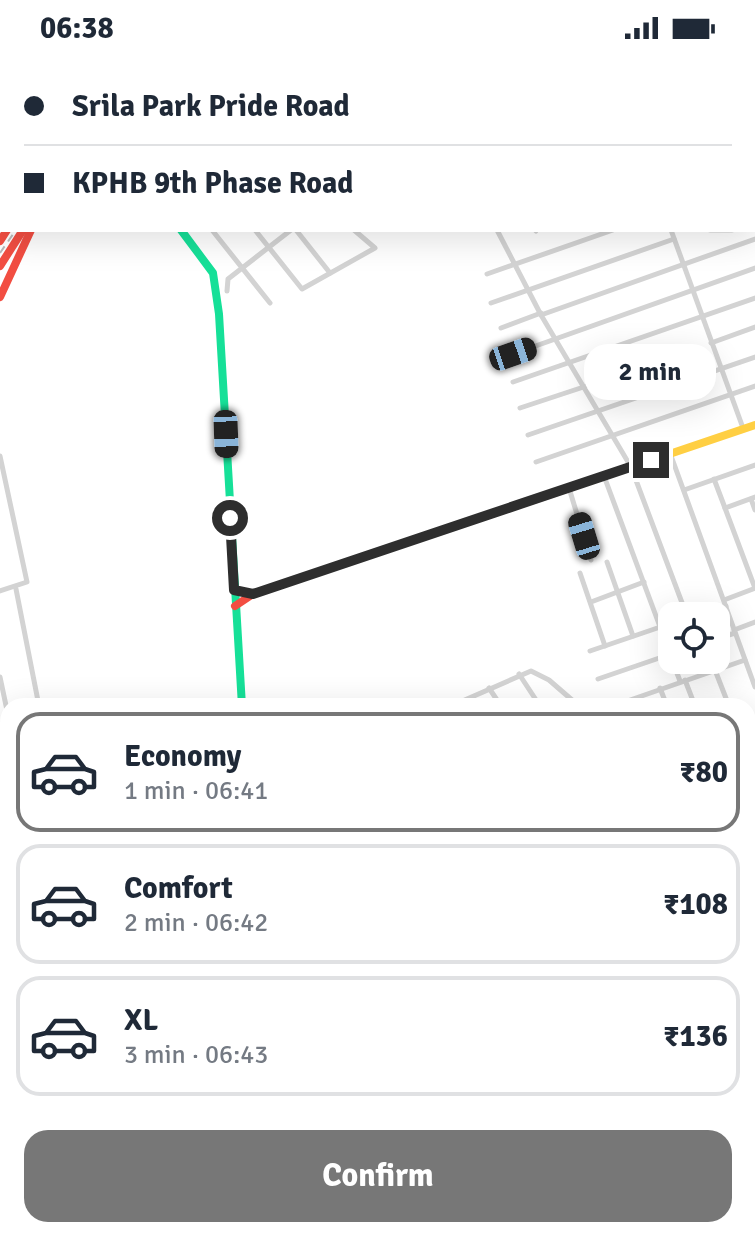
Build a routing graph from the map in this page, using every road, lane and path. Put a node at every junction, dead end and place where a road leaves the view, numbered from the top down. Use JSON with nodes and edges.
{"nodes":[{"id":1,"x":22,"y":232,"type":"edge"},
{"id":2,"x":30,"y":232,"type":"edge"},
{"id":3,"x":182,"y":232,"type":"edge"},
{"id":4,"x":214,"y":232,"type":"edge"},
{"id":5,"x":257,"y":232,"type":"edge"},
{"id":6,"x":291,"y":232,"type":"edge"},
{"id":7,"x":296,"y":232,"type":"edge"},
{"id":8,"x":356,"y":232,"type":"edge"},
{"id":9,"x":498,"y":232,"type":"edge"},
{"id":10,"x":607,"y":232,"type":"edge"},
{"id":11,"x":672,"y":232,"type":"edge"},
{"id":12,"x":674,"y":239,"type":"junction"},
{"id":13,"x":755,"y":239,"type":"edge"},
{"id":14,"x":269,"y":247,"type":"junction"},
{"id":15,"x":515,"y":265,"type":"junction"},
{"id":16,"x":683,"y":265,"type":"junction"},
{"id":17,"x":0,"y":266,"type":"edge"},
{"id":18,"x":755,"y":268,"type":"edge"},
{"id":19,"x":242,"y":269,"type":"junction"},
{"id":20,"x":330,"y":273,"type":"junction"},
{"id":21,"x":487,"y":274,"type":"dead end"},
{"id":22,"x":529,"y":290,"type":"junction"},
{"id":23,"x":692,"y":290,"type":"junction"},
{"id":24,"x":227,"y":291,"type":"dead end"},
{"id":25,"x":0,"y":297,"type":"edge"},
{"id":26,"x":755,"y":298,"type":"edge"},
{"id":27,"x":270,"y":303,"type":"dead end"},
{"id":28,"x":491,"y":303,"type":"dead end"},
{"id":29,"x":541,"y":314,"type":"junction"},
{"id":30,"x":702,"y":317,"type":"junction"},
{"id":31,"x":755,"y":327,"type":"edge"},
{"id":32,"x":501,"y":328,"type":"dead end"},
{"id":33,"x":557,"y":339,"type":"junction"},
{"id":34,"x":711,"y":343,"type":"junction"},
{"id":35,"x":513,"y":354,"type":"dead end"},
{"id":36,"x":755,"y":357,"type":"edge"},
{"id":37,"x":571,"y":364,"type":"junction"},
{"id":38,"x":721,"y":369,"type":"junction"},
{"id":39,"x":629,"y":372,"type":"dead end"},
{"id":40,"x":513,"y":382,"type":"dead end"},
{"id":41,"x":586,"y":386,"type":"junction"},
{"id":42,"x":755,"y":386,"type":"edge"},
{"id":43,"x":731,"y":394,"type":"junction"},
{"id":44,"x":520,"y":408,"type":"dead end"},
{"id":45,"x":599,"y":410,"type":"junction"},
{"id":46,"x":755,"y":425,"type":"edge"},
{"id":47,"x":743,"y":428,"type":"junction"},
{"id":48,"x":615,"y":434,"type":"junction"},
{"id":49,"x":528,"y":435,"type":"dead end"},
{"id":50,"x":670,"y":453,"type":"junction"},
{"id":51,"x":0,"y":456,"type":"edge"},
{"id":52,"x":536,"y":462,"type":"dead end"},
{"id":53,"x":755,"y":465,"type":"edge"},
{"id":54,"x":631,"y":467,"type":"junction"},
{"id":55,"x":604,"y":476,"type":"junction"},
{"id":56,"x":714,"y":479,"type":"junction"},
{"id":57,"x":569,"y":488,"type":"junction"},
{"id":58,"x":684,"y":490,"type":"junction"},
{"id":59,"x":753,"y":498,"type":"edge"},
{"id":60,"x":725,"y":508,"type":"junction"},
{"id":61,"x":755,"y":510,"type":"edge"},
{"id":62,"x":591,"y":560,"type":"dead end"},
{"id":63,"x":607,"y":562,"type":"dead end"},
{"id":64,"x":580,"y":573,"type":"dead end"},
{"id":65,"x":644,"y":582,"type":"junction"},
{"id":66,"x":754,"y":588,"type":"edge"},
{"id":67,"x":16,"y":589,"type":"junction"},
{"id":68,"x":234,"y":590,"type":"junction"},
{"id":69,"x":0,"y":591,"type":"edge"},
{"id":70,"x":617,"y":592,"type":"junction"},
{"id":71,"x":253,"y":594,"type":"junction"},
{"id":72,"x":591,"y":602,"type":"junction"},
{"id":73,"x":682,"y":602,"type":"edge"},
{"id":74,"x":725,"y":602,"type":"edge"},
{"id":75,"x":727,"y":602,"type":"edge"},
{"id":76,"x":235,"y":606,"type":"junction"},
{"id":77,"x":730,"y":617,"type":"edge"},
{"id":78,"x":658,"y":619,"type":"edge"},
{"id":79,"x":755,"y":622,"type":"edge"},
{"id":80,"x":658,"y":628,"type":"edge"},
{"id":81,"x":735,"y":631,"type":"junction"},
{"id":82,"x":730,"y":633,"type":"edge"},
{"id":83,"x":633,"y":636,"type":"junction"},
{"id":84,"x":605,"y":646,"type":"junction"},
{"id":85,"x":590,"y":651,"type":"dead end"},
{"id":86,"x":745,"y":660,"type":"junction"},
{"id":87,"x":658,"y":661,"type":"edge"},
{"id":88,"x":730,"y":665,"type":"edge"},
{"id":89,"x":519,"y":674,"type":"junction"},
{"id":90,"x":680,"y":674,"type":"edge"},
{"id":91,"x":702,"y":674,"type":"edge"},
{"id":92,"x":717,"y":674,"type":"edge"},
{"id":93,"x":0,"y":677,"type":"edge"},
{"id":94,"x":598,"y":679,"type":"dead end"},
{"id":95,"x":683,"y":680,"type":"junction"},
{"id":96,"x":755,"y":687,"type":"edge"},
{"id":97,"x":489,"y":688,"type":"junction"},
{"id":98,"x":660,"y":688,"type":"junction"},
{"id":99,"x":4,"y":698,"type":"edge"},
{"id":100,"x":37,"y":698,"type":"edge"},
{"id":101,"x":241,"y":698,"type":"edge"},
{"id":102,"x":471,"y":698,"type":"edge"},
{"id":103,"x":496,"y":698,"type":"edge"},
{"id":104,"x":535,"y":698,"type":"edge"},
{"id":105,"x":569,"y":698,"type":"edge"},
{"id":106,"x":634,"y":698,"type":"edge"},
{"id":107,"x":664,"y":698,"type":"edge"},
{"id":108,"x":691,"y":698,"type":"edge"},
{"id":109,"x":726,"y":698,"type":"edge"}],
"edges":[{"from":1,"to":17,"type":"main road"},
{"from":2,"to":25,"type":"main road"},
{"from":3,"to":68,"type":"main road"},
{"from":4,"to":19,"type":"street"},
{"from":5,"to":14,"type":"street"},
{"from":6,"to":14,"type":"street"},
{"from":7,"to":20,"type":"street"},
{"from":8,"to":20,"type":"street"},
{"from":9,"to":15,"type":"street"},
{"from":10,"to":15,"type":"street"},
{"from":11,"to":12,"type":"street"},
{"from":12,"to":16,"type":"street"},
{"from":12,"to":22,"type":"street"},
{"from":13,"to":16,"type":"street"},
{"from":14,"to":19,"type":"street"},
{"from":14,"to":20,"type":"street"},
{"from":15,"to":21,"type":"street"},
{"from":15,"to":22,"type":"street"},
{"from":16,"to":23,"type":"street"},
{"from":16,"to":29,"type":"street"},
{"from":18,"to":23,"type":"street"},
{"from":19,"to":24,"type":"street"},
{"from":19,"to":27,"type":"street"},
{"from":22,"to":28,"type":"street"},
{"from":22,"to":29,"type":"street"},
{"from":23,"to":30,"type":"street"},
{"from":23,"to":33,"type":"street"},
{"from":26,"to":30,"type":"street"},
{"from":29,"to":32,"type":"street"},
{"from":29,"to":33,"type":"street"},
{"from":30,"to":34,"type":"street"},
{"from":30,"to":37,"type":"street"},
{"from":31,"to":34,"type":"street"},
{"from":33,"to":35,"type":"street"},
{"from":33,"to":37,"type":"street"},
{"from":34,"to":38,"type":"street"},
{"from":36,"to":38,"type":"street"},
{"from":37,"to":40,"type":"street"},
{"from":37,"to":41,"type":"street"},
{"from":38,"to":43,"type":"street"},
{"from":38,"to":45,"type":"street"},
{"from":39,"to":41,"type":"street"},
{"from":41,"to":44,"type":"street"},
{"from":41,"to":45,"type":"street"},
{"from":42,"to":43,"type":"street"},
{"from":43,"to":47,"type":"street"},
{"from":43,"to":48,"type":"street"},
{"from":45,"to":48,"type":"street"},
{"from":45,"to":49,"type":"street"},
{"from":46,"to":47,"type":"main road"},
{"from":47,"to":50,"type":"main road"},
{"from":48,"to":52,"type":"street"},
{"from":48,"to":54,"type":"street"},
{"from":50,"to":54,"type":"main road"},
{"from":50,"to":58,"type":"street"},
{"from":51,"to":67,"type":"street"},
{"from":53,"to":56,"type":"street"},
{"from":54,"to":55,"type":"main road"},
{"from":54,"to":73,"type":"street"},
{"from":55,"to":57,"type":"main road"},
{"from":55,"to":65,"type":"street"},
{"from":56,"to":58,"type":"street"},
{"from":56,"to":60,"type":"street"},
{"from":57,"to":62,"type":"street"},
{"from":57,"to":71,"type":"main road"},
{"from":58,"to":74,"type":"street"},
{"from":59,"to":60,"type":"street"},
{"from":59,"to":61,"type":"street"},
{"from":60,"to":66,"type":"street"},
{"from":63,"to":70,"type":"street"},
{"from":64,"to":72,"type":"street"},
{"from":65,"to":70,"type":"street"},
{"from":65,"to":78,"type":"street"},
{"from":66,"to":75,"type":"street"},
{"from":67,"to":69,"type":"street"},
{"from":67,"to":100,"type":"street"},
{"from":68,"to":71,"type":"main road"},
{"from":68,"to":76,"type":"main road"},
{"from":70,"to":72,"type":"street"},
{"from":70,"to":83,"type":"street"},
{"from":71,"to":76,"type":"main road"},
{"from":72,"to":84,"type":"street"},
{"from":76,"to":101,"type":"main road"},
{"from":77,"to":81,"type":"street"},
{"from":79,"to":81,"type":"street"},
{"from":80,"to":83,"type":"street"},
{"from":81,"to":82,"type":"street"},
{"from":81,"to":86,"type":"street"},
{"from":83,"to":84,"type":"street"},
{"from":84,"to":85,"type":"street"},
{"from":86,"to":88,"type":"street"},
{"from":86,"to":96,"type":"street"},
{"from":87,"to":94,"type":"street"},
{"from":89,"to":97,"type":"street"},
{"from":89,"to":104,"type":"street"},
{"from":89,"to":105,"type":"street"},
{"from":90,"to":95,"type":"street"},
{"from":91,"to":95,"type":"street"},
{"from":92,"to":109,"type":"street"},
{"from":93,"to":99,"type":"street"},
{"from":95,"to":98,"type":"street"},
{"from":95,"to":108,"type":"street"},
{"from":97,"to":102,"type":"street"},
{"from":97,"to":103,"type":"street"},
{"from":98,"to":106,"type":"street"},
{"from":98,"to":107,"type":"street"}]}
